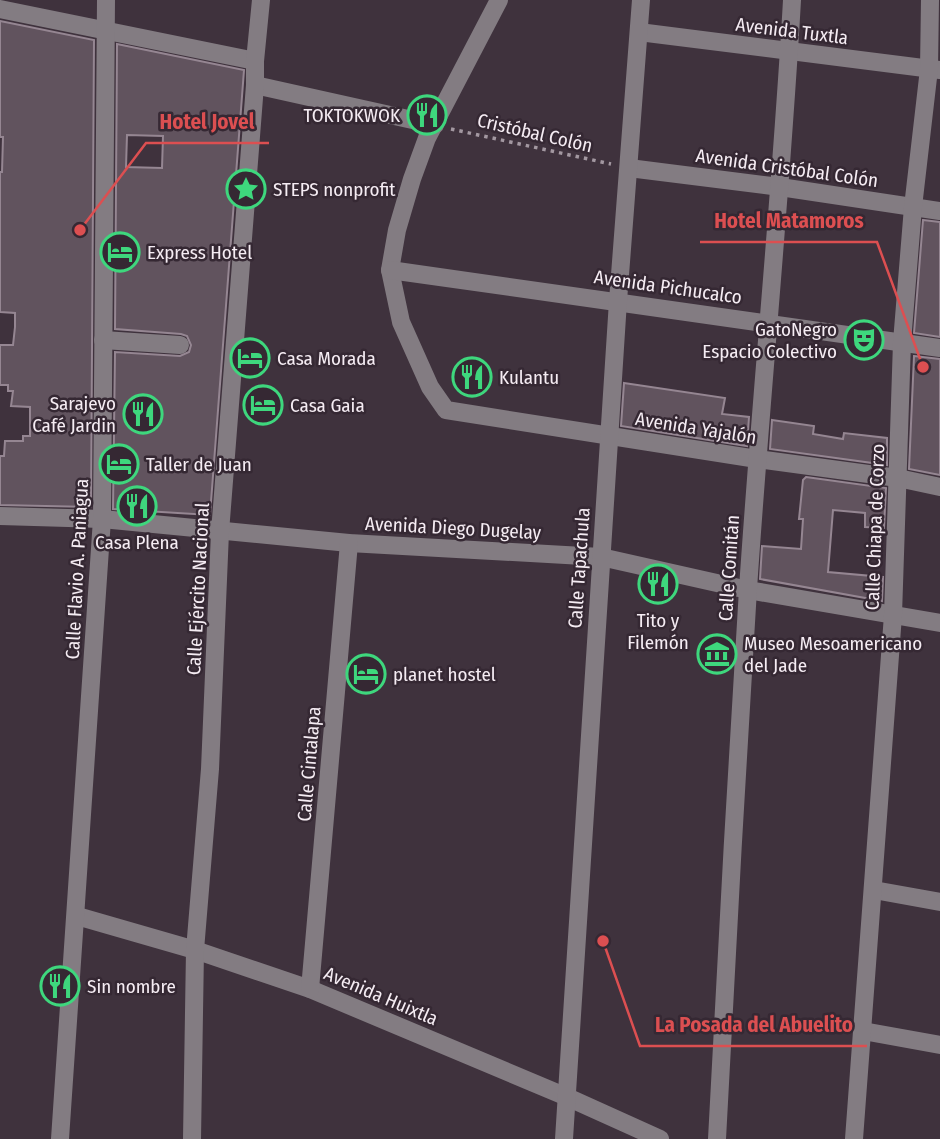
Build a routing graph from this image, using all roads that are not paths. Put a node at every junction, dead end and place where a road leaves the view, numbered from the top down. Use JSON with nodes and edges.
{"nodes":[{"id":1,"x":106,"y":0,"type":"edge"},
{"id":2,"x":261,"y":0,"type":"edge"},
{"id":3,"x":499,"y":0,"type":"edge"},
{"id":4,"x":641,"y":0,"type":"edge"},
{"id":5,"x":792,"y":0,"type":"edge"},
{"id":6,"x":930,"y":0,"type":"edge"},
{"id":7,"x":0,"y":9,"type":"edge"},
{"id":8,"x":104,"y":30,"type":"junction"},
{"id":9,"x":639,"y":33,"type":"junction"},
{"id":10,"x":789,"y":53,"type":"junction"},
{"id":11,"x":255,"y":61,"type":"junction"},
{"id":12,"x":935,"y":69,"type":"edge"},
{"id":13,"x":255,"y":85,"type":"junction"},
{"id":14,"x":435,"y":125,"type":"junction"},
{"id":15,"x":629,"y":168,"type":"junction"},
{"id":16,"x":780,"y":187,"type":"junction"},
{"id":17,"x":913,"y":207,"type":"junction"},
{"id":18,"x":940,"y":211,"type":"edge"},
{"id":19,"x":390,"y":270,"type":"junction"},
{"id":20,"x":618,"y":301,"type":"junction"},
{"id":21,"x":767,"y":323,"type":"junction"},
{"id":22,"x":103,"y":340,"type":"junction"},
{"id":23,"x":902,"y":342,"type":"junction"},
{"id":24,"x":180,"y":345,"type":"dead end"},
{"id":25,"x":940,"y":348,"type":"edge"},
{"id":26,"x":609,"y":436,"type":"junction"},
{"id":27,"x":757,"y":459,"type":"junction"},
{"id":28,"x":898,"y":478,"type":"junction"},
{"id":29,"x":940,"y":487,"type":"edge"},
{"id":30,"x":0,"y":516,"type":"edge"},
{"id":31,"x":102,"y":519,"type":"junction"},
{"id":32,"x":220,"y":532,"type":"junction"},
{"id":33,"x":349,"y":543,"type":"junction"},
{"id":34,"x":601,"y":557,"type":"junction"},
{"id":35,"x":748,"y":590,"type":"junction"},
{"id":36,"x":893,"y":615,"type":"junction"},
{"id":37,"x":940,"y":623,"type":"edge"},
{"id":38,"x":874,"y":890,"type":"junction"},
{"id":39,"x":940,"y":902,"type":"edge"},
{"id":40,"x":77,"y":915,"type":"junction"},
{"id":41,"x":195,"y":950,"type":"junction"},
{"id":42,"x":310,"y":989,"type":"junction"},
{"id":43,"x":863,"y":1031,"type":"junction"},
{"id":44,"x":940,"y":1045,"type":"edge"},
{"id":45,"x":567,"y":1097,"type":"junction"},
{"id":46,"x":60,"y":1139,"type":"edge"},
{"id":47,"x":192,"y":1139,"type":"edge"},
{"id":48,"x":564,"y":1139,"type":"edge"},
{"id":49,"x":660,"y":1139,"type":"edge"},
{"id":50,"x":717,"y":1139,"type":"edge"},
{"id":51,"x":854,"y":1139,"type":"edge"}],
"edges":[{"from":1,"to":8,"type":"street","name":"Calle Flavio A. Paniagua"},
{"from":2,"to":11,"type":"street","name":"Calle Ejército Nacional"},
{"from":3,"to":14,"type":"street"},
{"from":4,"to":9,"type":"street","name":"Calle Tapachula"},
{"from":5,"to":10,"type":"street","name":"Calle Comitán"},
{"from":6,"to":12,"type":"street","name":"Calle Chiapa de Corzo"},
{"from":7,"to":8,"type":"street"},
{"from":8,"to":11,"type":"street"},
{"from":8,"to":22,"type":"street","name":"Calle Flavio A. Paniagua"},
{"from":9,"to":10,"type":"street","name":"Avenida Tuxtla"},
{"from":9,"to":15,"type":"street","name":"Calle Tapachula"},
{"from":10,"to":12,"type":"street","name":"Avenida Tuxtla"},
{"from":10,"to":16,"type":"street","name":"Calle Comitán"},
{"from":11,"to":13,"type":"street","name":"Calle Ejército Nacional"},
{"from":12,"to":17,"type":"street","name":"Calle Chiapa de Corzo"},
{"from":13,"to":14,"type":"street"},
{"from":13,"to":32,"type":"street","name":"Calle Ejército Nacional"},
{"from":14,"to":19,"type":"street"},
{"from":15,"to":16,"type":"street","name":"Avenida Cristóbal Colón"},
{"from":15,"to":20,"type":"street","name":"Calle Tapachula"},
{"from":16,"to":17,"type":"street","name":"Avenida Cristóbal Colón"},
{"from":16,"to":21,"type":"street","name":"Calle Comitán"},
{"from":17,"to":18,"type":"street","name":"Avenida Cristóbal Colón"},
{"from":17,"to":23,"type":"street","name":"Calle Chiapa de Corzo"},
{"from":19,"to":20,"type":"street","name":"Avenida Pichucalco"},
{"from":19,"to":26,"type":"street","name":"Avenida Yajalón"},
{"from":20,"to":21,"type":"street","name":"Avenida Pichucalco"},
{"from":20,"to":26,"type":"street","name":"Calle Tapachula"},
{"from":21,"to":23,"type":"street","name":"Avenida Pichucalco"},
{"from":21,"to":27,"type":"street","name":"Calle Comitán"},
{"from":22,"to":24,"type":"street"},
{"from":22,"to":31,"type":"street","name":"Calle Flavio A. Paniagua"},
{"from":23,"to":25,"type":"street","name":"Avenida Pichucalco"},
{"from":23,"to":28,"type":"street","name":"Calle Chiapa de Corzo"},
{"from":26,"to":27,"type":"street","name":"Avenida Yajalón"},
{"from":26,"to":34,"type":"street","name":"Calle Tapachula"},
{"from":27,"to":28,"type":"street","name":"Avenida Yajalón"},
{"from":27,"to":35,"type":"street","name":"Calle Comitán"},
{"from":28,"to":29,"type":"street","name":"Avenida Yajalón"},
{"from":28,"to":36,"type":"street","name":"Calle Chiapa de Corzo"},
{"from":30,"to":31,"type":"street","name":"Avenida Diego Dugelay"},
{"from":31,"to":32,"type":"street","name":"Avenida Diego Dugelay"},
{"from":31,"to":40,"type":"street","name":"Calle Flavio A. Paniagua"},
{"from":32,"to":33,"type":"street","name":"Avenida Diego Dugelay"},
{"from":32,"to":41,"type":"street","name":"Calle Ejército Nacional"},
{"from":33,"to":34,"type":"street","name":"Avenida Diego Dugelay"},
{"from":33,"to":42,"type":"street","name":"Calle Cintalapa"},
{"from":34,"to":35,"type":"street","name":"Avenida Diego Dugelay"},
{"from":34,"to":45,"type":"street","name":"Calle Tapachula"},
{"from":35,"to":36,"type":"street","name":"Avenida Diego Dugelay"},
{"from":35,"to":50,"type":"street","name":"Calle Comitán"},
{"from":36,"to":37,"type":"street","name":"Avenida Diego Dugelay"},
{"from":36,"to":38,"type":"street","name":"Calle Chiapa de Corzo"},
{"from":38,"to":39,"type":"street"},
{"from":38,"to":43,"type":"street","name":"Calle Chiapa de Corzo"},
{"from":40,"to":41,"type":"street","name":"Avenida Huixtla"},
{"from":40,"to":46,"type":"street","name":"Calle Flavio A. Paniagua"},
{"from":41,"to":42,"type":"street","name":"Avenida Huixtla"},
{"from":41,"to":47,"type":"street","name":"Calle Ejército Nacional"},
{"from":42,"to":45,"type":"street","name":"Avenida Huixtla"},
{"from":43,"to":44,"type":"street"},
{"from":43,"to":51,"type":"street","name":"Calle Chiapa de Corzo"},
{"from":45,"to":48,"type":"street","name":"Calle Tapachula"},
{"from":45,"to":49,"type":"street","name":"Avenida Huixtla"}]}
